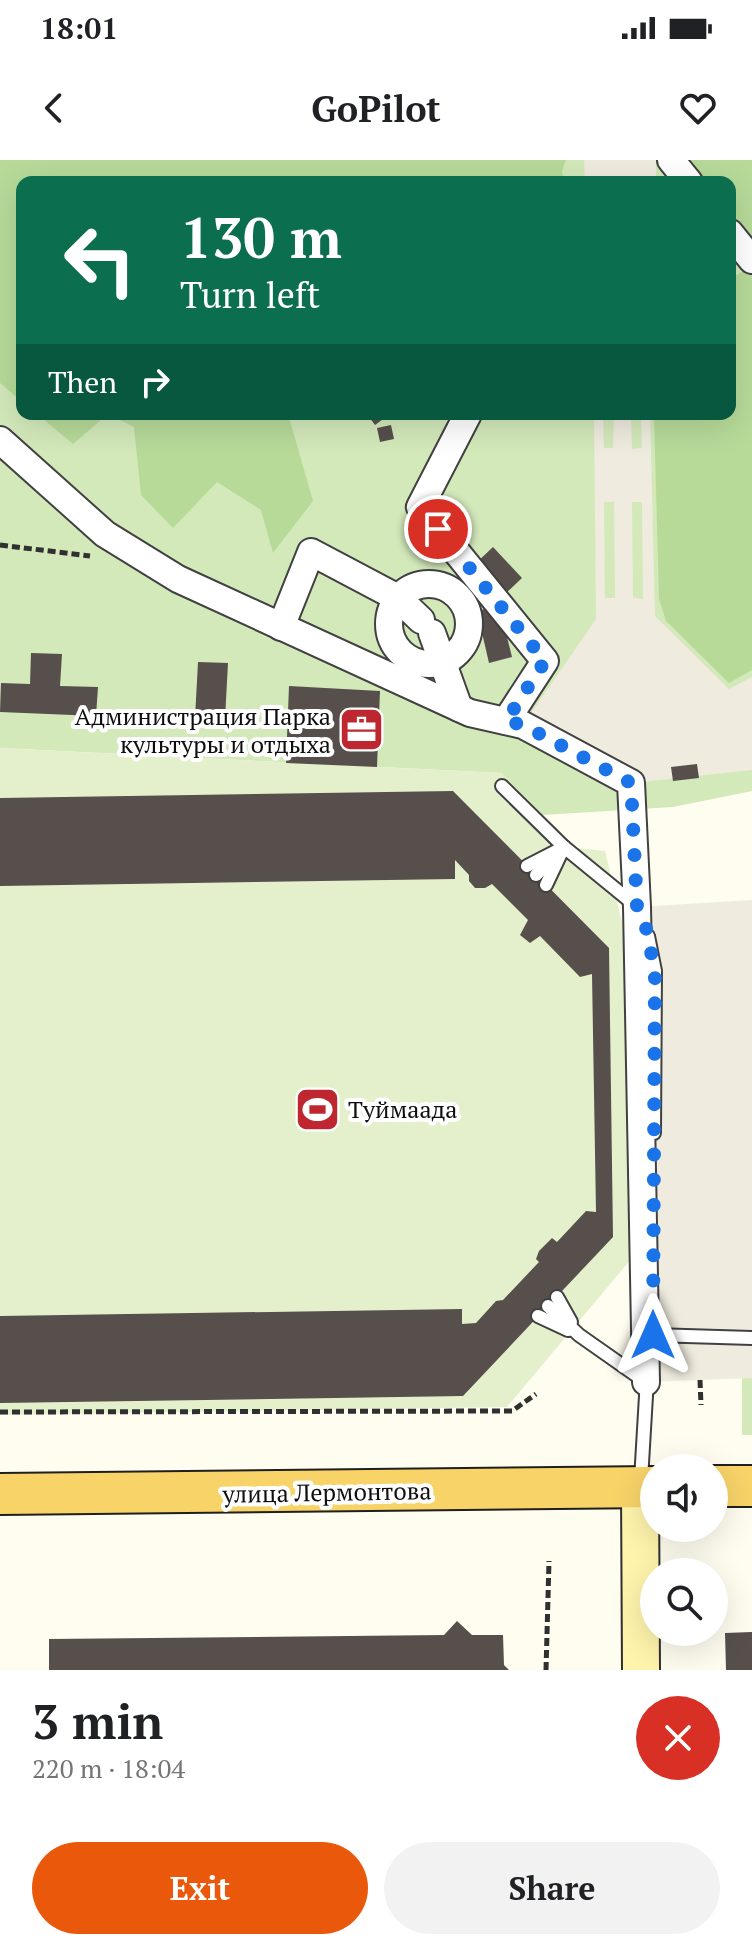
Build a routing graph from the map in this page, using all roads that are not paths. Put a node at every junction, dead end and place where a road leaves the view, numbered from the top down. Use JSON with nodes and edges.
{"nodes":[{"id":1,"x":671,"y":160,"type":"edge"},
{"id":2,"x":684,"y":176,"type":"edge"},
{"id":3,"x":736,"y":240,"type":"edge"},
{"id":4,"x":752,"y":260,"type":"edge"},
{"id":5,"x":465,"y":420,"type":"edge"},
{"id":6,"x":0,"y":440,"type":"edge"},
{"id":7,"x":438,"y":584,"type":"junction"},
{"id":8,"x":398,"y":598,"type":"junction"},
{"id":9,"x":468,"y":613,"type":"junction"},
{"id":10,"x":428,"y":624,"type":"junction"},
{"id":11,"x":281,"y":627,"type":"junction"},
{"id":12,"x":399,"y":650,"type":"junction"},
{"id":13,"x":443,"y":661,"type":"junction"},
{"id":14,"x":459,"y":708,"type":"junction"},
{"id":15,"x":506,"y":721,"type":"junction"},
{"id":16,"x":502,"y":786,"type":"dead end"},
{"id":17,"x":564,"y":847,"type":"junction"},
{"id":18,"x":532,"y":871,"type":"dead end"},
{"id":19,"x":546,"y":885,"type":"dead end"},
{"id":20,"x":637,"y":907,"type":"junction"},
{"id":21,"x":552,"y":1302,"type":"dead end"},
{"id":22,"x":538,"y":1316,"type":"dead end"},
{"id":23,"x":579,"y":1335,"type":"junction"},
{"id":24,"x":653,"y":1335,"type":"junction"},
{"id":25,"x":752,"y":1338,"type":"edge"},
{"id":26,"x":646,"y":1382,"type":"junction"},
{"id":27,"x":647,"y":1454,"type":"edge"},
{"id":28,"x":728,"y":1486,"type":"edge"},
{"id":29,"x":752,"y":1486,"type":"edge"},
{"id":30,"x":640,"y":1488,"type":"edge"},
{"id":31,"x":0,"y":1494,"type":"edge"},
{"id":32,"x":645,"y":1542,"type":"edge"},
{"id":33,"x":641,"y":1670,"type":"edge"}],
"edges":[{"from":1,"to":2,"type":"street"},
{"from":3,"to":4,"type":"street"},
{"from":5,"to":15,"type":"street"},
{"from":6,"to":11,"type":"street"},
{"from":7,"to":8,"type":"street"},
{"from":7,"to":9,"type":"street"},
{"from":7,"to":10,"type":"street"},
{"from":8,"to":10,"type":"street"},
{"from":8,"to":11,"type":"street"},
{"from":8,"to":12,"type":"street"},
{"from":9,"to":10,"type":"street"},
{"from":9,"to":13,"type":"street"},
{"from":10,"to":12,"type":"street"},
{"from":10,"to":13,"type":"street"},
{"from":11,"to":14,"type":"street"},
{"from":12,"to":13,"type":"street"},
{"from":13,"to":14,"type":"street"},
{"from":14,"to":15,"type":"street"},
{"from":15,"to":20,"type":"street"},
{"from":16,"to":17,"type":"lane"},
{"from":17,"to":18,"type":"lane"},
{"from":17,"to":19,"type":"lane"},
{"from":17,"to":20,"type":"lane"},
{"from":20,"to":24,"type":"lane"},
{"from":20,"to":26,"type":"street"},
{"from":21,"to":23,"type":"lane"},
{"from":22,"to":23,"type":"lane"},
{"from":23,"to":26,"type":"lane"},
{"from":24,"to":25,"type":"lane"},
{"from":24,"to":26,"type":"lane"},
{"from":26,"to":27,"type":"lane"},
{"from":28,"to":29,"type":"main road"},
{"from":30,"to":31,"type":"main road","name":"улица Лермонтова"},
{"from":32,"to":33,"type":"main road"}]}
